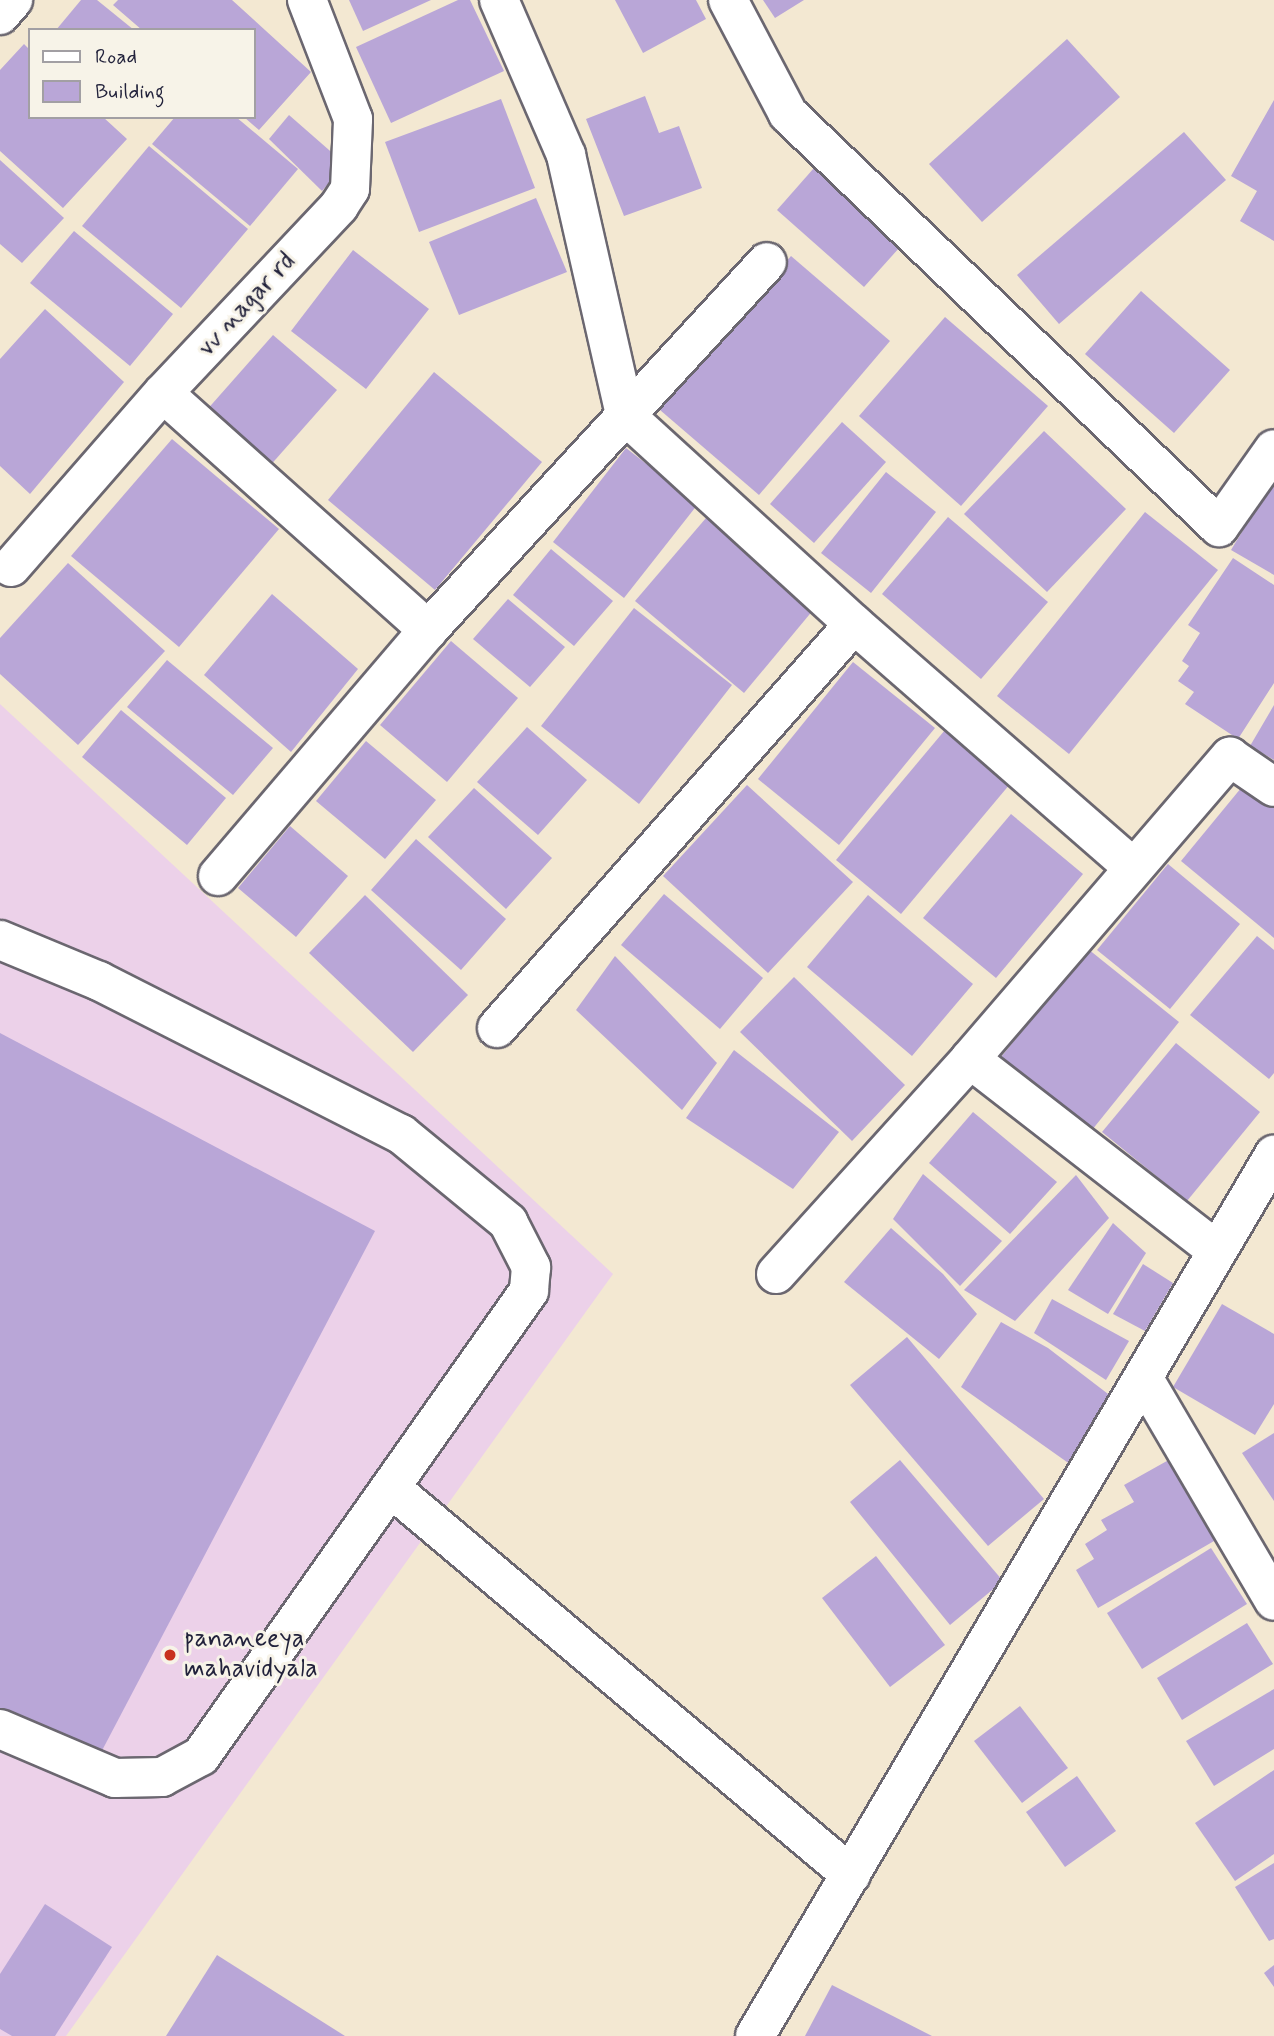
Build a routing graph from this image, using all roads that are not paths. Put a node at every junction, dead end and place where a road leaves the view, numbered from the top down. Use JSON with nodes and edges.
{"nodes":[{"id":1,"x":13,"y":0,"type":"edge"},
{"id":2,"x":307,"y":0,"type":"edge"},
{"id":3,"x":499,"y":0,"type":"edge"},
{"id":4,"x":728,"y":0,"type":"edge"},
{"id":5,"x":0,"y":15,"type":"edge"},
{"id":6,"x":767,"y":262,"type":"dead end"},
{"id":7,"x":163,"y":393,"type":"junction"},
{"id":8,"x":625,"y":415,"type":"junction"},
{"id":9,"x":1274,"y":449,"type":"edge"},
{"id":10,"x":11,"y":567,"type":"dead end"},
{"id":11,"x":854,"y":624,"type":"junction"},
{"id":12,"x":428,"y":630,"type":"junction"},
{"id":13,"x":1274,"y":787,"type":"edge"},
{"id":14,"x":1133,"y":867,"type":"junction"},
{"id":15,"x":218,"y":876,"type":"dead end"},
{"id":16,"x":0,"y":940,"type":"edge"},
{"id":17,"x":497,"y":1028,"type":"dead end"},
{"id":18,"x":970,"y":1059,"type":"junction"},
{"id":19,"x":1274,"y":1155,"type":"edge"},
{"id":20,"x":1216,"y":1250,"type":"junction"},
{"id":21,"x":776,"y":1274,"type":"dead end"},
{"id":22,"x":1144,"y":1379,"type":"junction"},
{"id":23,"x":391,"y":1488,"type":"junction"},
{"id":24,"x":1274,"y":1601,"type":"edge"},
{"id":25,"x":0,"y":1729,"type":"edge"},
{"id":26,"x":851,"y":1875,"type":"junction"},
{"id":27,"x":755,"y":2036,"type":"edge"}],
"edges":[{"from":1,"to":5,"type":"street"},
{"from":2,"to":7,"type":"street","name":"vv nagar rd"},
{"from":3,"to":8,"type":"street"},
{"from":4,"to":9,"type":"street"},
{"from":6,"to":8,"type":"street"},
{"from":7,"to":10,"type":"street","name":"vv nagar rd"},
{"from":7,"to":12,"type":"street"},
{"from":8,"to":11,"type":"street"},
{"from":8,"to":12,"type":"street"},
{"from":11,"to":14,"type":"street"},
{"from":11,"to":17,"type":"street"},
{"from":12,"to":15,"type":"street"},
{"from":13,"to":14,"type":"street"},
{"from":14,"to":18,"type":"street"},
{"from":16,"to":23,"type":"street"},
{"from":18,"to":20,"type":"street"},
{"from":18,"to":21,"type":"street"},
{"from":19,"to":20,"type":"street"},
{"from":20,"to":22,"type":"street"},
{"from":22,"to":24,"type":"street"},
{"from":22,"to":26,"type":"street"},
{"from":23,"to":25,"type":"street"},
{"from":23,"to":26,"type":"street"},
{"from":26,"to":27,"type":"street"}]}
